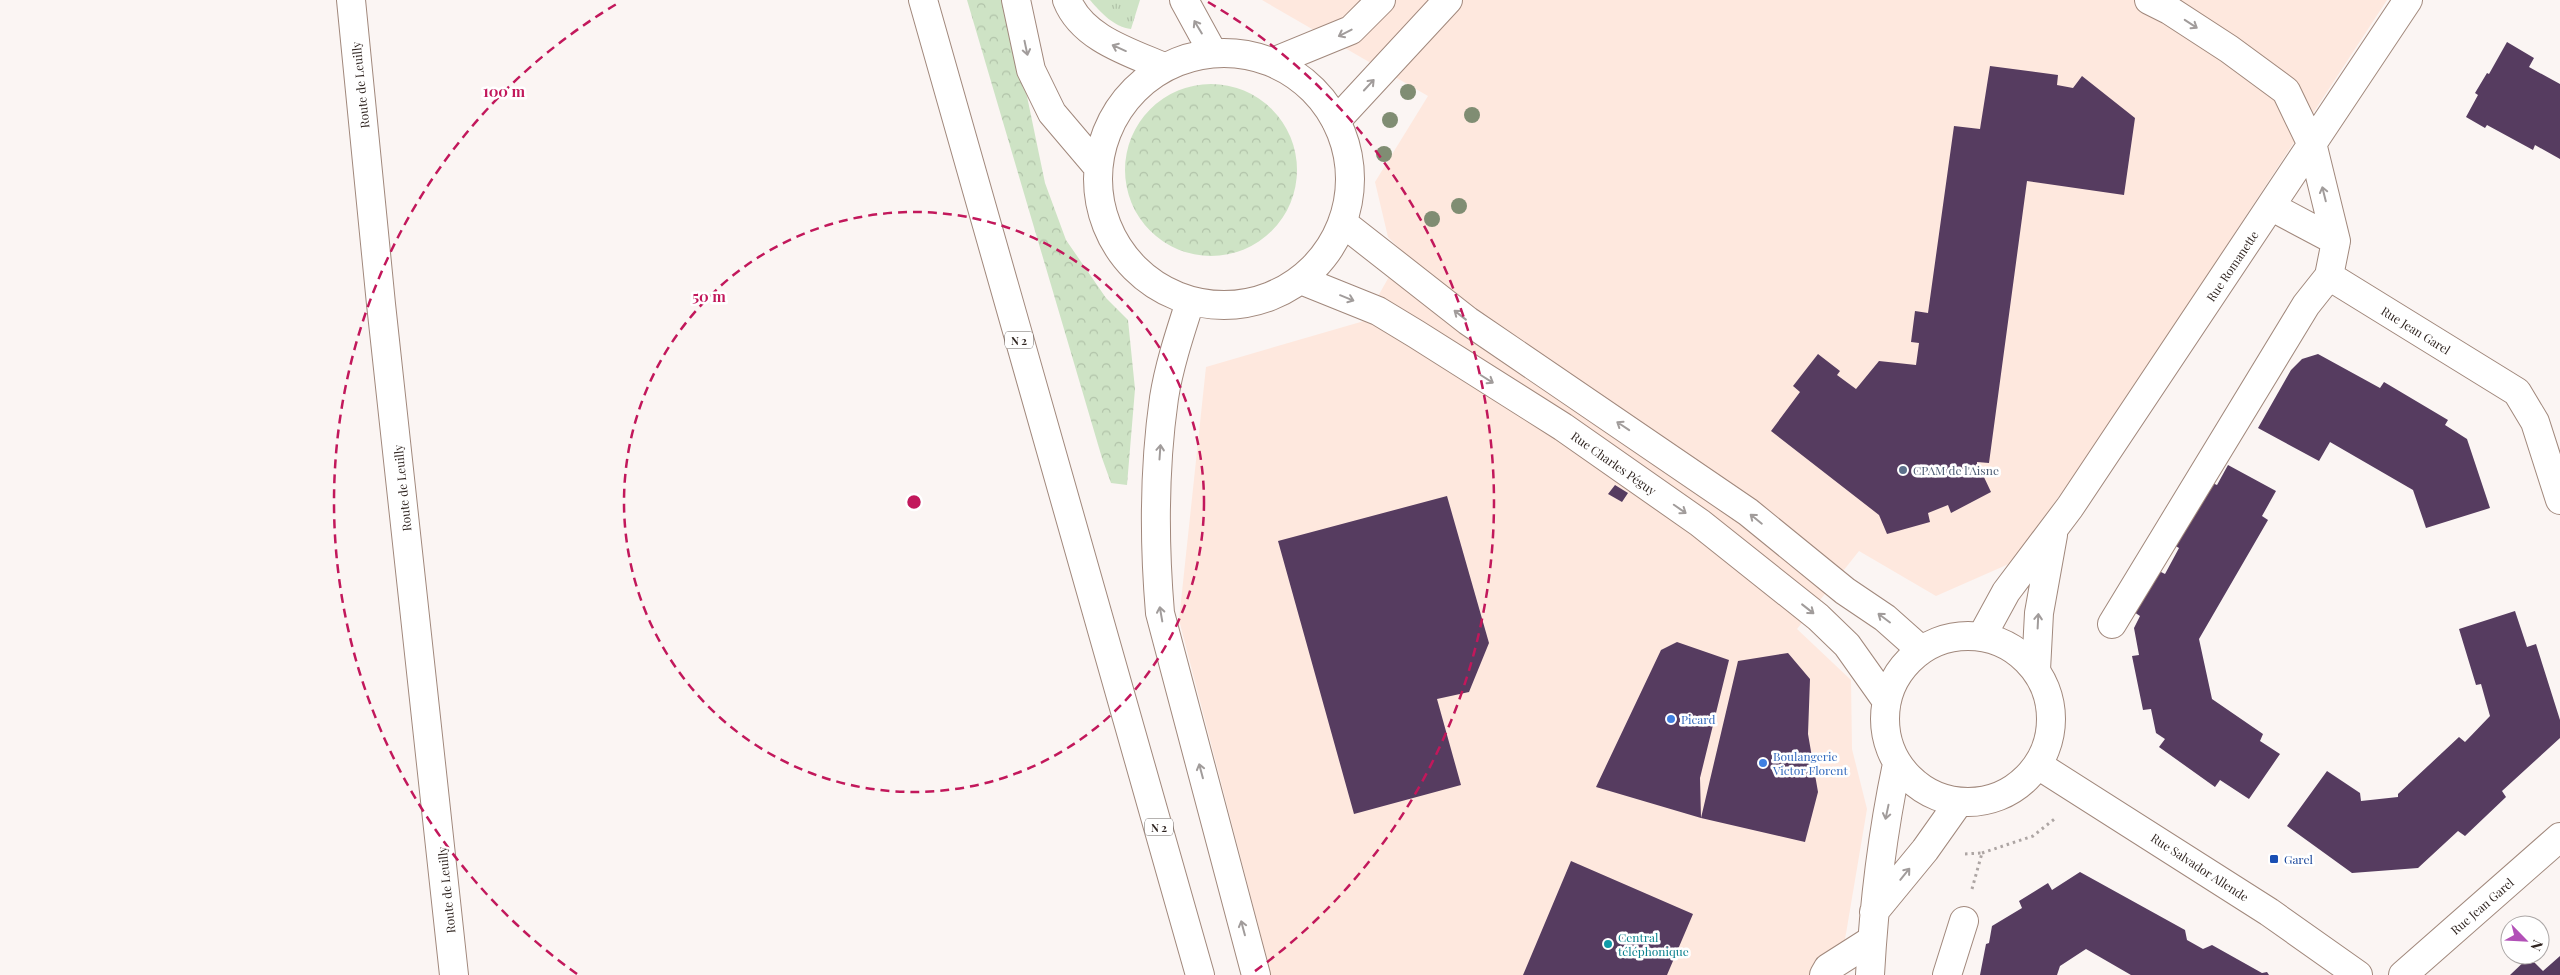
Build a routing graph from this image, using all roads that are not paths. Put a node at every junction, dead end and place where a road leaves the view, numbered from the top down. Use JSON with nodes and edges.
{"nodes":[{"id":1,"x":351,"y":0,"type":"edge"},
{"id":2,"x":923,"y":0,"type":"edge"},
{"id":3,"x":1016,"y":0,"type":"edge"},
{"id":4,"x":1066,"y":0,"type":"edge"},
{"id":5,"x":1184,"y":0,"type":"edge"},
{"id":6,"x":1381,"y":0,"type":"edge"},
{"id":7,"x":1448,"y":0,"type":"edge"},
{"id":8,"x":2149,"y":0,"type":"edge"},
{"id":9,"x":2408,"y":0,"type":"edge"},
{"id":10,"x":1213,"y":52,"type":"junction"},
{"id":11,"x":1273,"y":62,"type":"junction"},
{"id":12,"x":1164,"y":67,"type":"junction"},
{"id":13,"x":1336,"y":121,"type":"junction"},
{"id":14,"x":2313,"y":147,"type":"junction"},
{"id":15,"x":1097,"y":166,"type":"junction"},
{"id":16,"x":2272,"y":207,"type":"junction"},
{"id":17,"x":1343,"y":224,"type":"junction"},
{"id":18,"x":2336,"y":241,"type":"junction"},
{"id":19,"x":2329,"y":276,"type":"junction"},
{"id":20,"x":1302,"y":280,"type":"junction"},
{"id":21,"x":1190,"y":302,"type":"junction"},
{"id":22,"x":2560,"y":500,"type":"edge"},
{"id":23,"x":2054,"y":531,"type":"junction"},
{"id":24,"x":2112,"y":624,"type":"dead end"},
{"id":25,"x":1982,"y":636,"type":"junction"},
{"id":26,"x":1922,"y":650,"type":"junction"},
{"id":27,"x":2036,"y":670,"type":"junction"},
{"id":28,"x":1886,"y":700,"type":"junction"},
{"id":29,"x":1897,"y":764,"type":"junction"},
{"id":30,"x":2038,"y":765,"type":"junction"},
{"id":31,"x":1959,"y":802,"type":"junction"},
{"id":32,"x":2560,"y":837,"type":"edge"},
{"id":33,"x":1874,"y":912,"type":"junction"},
{"id":34,"x":1964,"y":921,"type":"dead end"},
{"id":35,"x":1872,"y":940,"type":"junction"},
{"id":36,"x":454,"y":975,"type":"edge"},
{"id":37,"x":1200,"y":975,"type":"edge"},
{"id":38,"x":1256,"y":975,"type":"edge"},
{"id":39,"x":1824,"y":975,"type":"edge"},
{"id":40,"x":1870,"y":975,"type":"edge"},
{"id":41,"x":1947,"y":975,"type":"edge"},
{"id":42,"x":2358,"y":975,"type":"edge"},
{"id":43,"x":2403,"y":975,"type":"edge"}],
"edges":[{"from":1,"to":36,"type":"main road","name":"Route de Leuilly"},
{"from":2,"to":37,"type":"main road","number":"N 2"},
{"from":3,"to":15,"type":"main road","one_way":true},
{"from":12,"to":4,"type":"main road","one_way":true},
{"from":10,"to":5,"type":"main road","one_way":true},
{"from":6,"to":11,"type":"main road","one_way":true},
{"from":13,"to":7,"type":"main road","one_way":true},
{"from":8,"to":14,"type":"main road","one_way":true},
{"from":9,"to":14,"type":"main road","name":"Rue Romanette"},
{"from":10,"to":11,"type":"main road"},
{"from":10,"to":12,"type":"main road"},
{"from":11,"to":13,"type":"main road"},
{"from":12,"to":15,"type":"main road"},
{"from":13,"to":17,"type":"main road"},
{"from":14,"to":16,"type":"main road","name":"Rue Romanette"},
{"from":18,"to":14,"type":"main road","one_way":true},
{"from":15,"to":21,"type":"main road"},
{"from":16,"to":18,"type":"main road"},
{"from":16,"to":23,"type":"main road","name":"Rue Romanette"},
{"from":17,"to":20,"type":"main road"},
{"from":26,"to":17,"type":"main road","one_way":true},
{"from":18,"to":19,"type":"main road"},
{"from":19,"to":22,"type":"main road","name":"Rue Jean Garel"},
{"from":19,"to":24,"type":"main road"},
{"from":20,"to":21,"type":"main road"},
{"from":20,"to":28,"type":"main road","name":"Rue Charles Péguy","one_way":true},
{"from":38,"to":21,"type":"main road","one_way":true},
{"from":23,"to":25,"type":"main road","name":"Rue Romanette"},
{"from":27,"to":23,"type":"main road","name":"Rue Romanette","one_way":true},
{"from":25,"to":26,"type":"main road"},
{"from":25,"to":27,"type":"main road"},
{"from":26,"to":28,"type":"main road"},
{"from":27,"to":30,"type":"main road"},
{"from":28,"to":29,"type":"main road"},
{"from":29,"to":31,"type":"main road"},
{"from":29,"to":33,"type":"main road","one_way":true},
{"from":30,"to":31,"type":"main road"},
{"from":30,"to":42,"type":"main road","name":"Rue Salvador Allende"},
{"from":33,"to":31,"type":"main road","one_way":true},
{"from":32,"to":43,"type":"main road","name":"Rue Jean Garel"},
{"from":33,"to":35,"type":"main road"},
{"from":34,"to":41,"type":"main road"},
{"from":35,"to":39,"type":"main road"},
{"from":35,"to":40,"type":"main road"}]}
